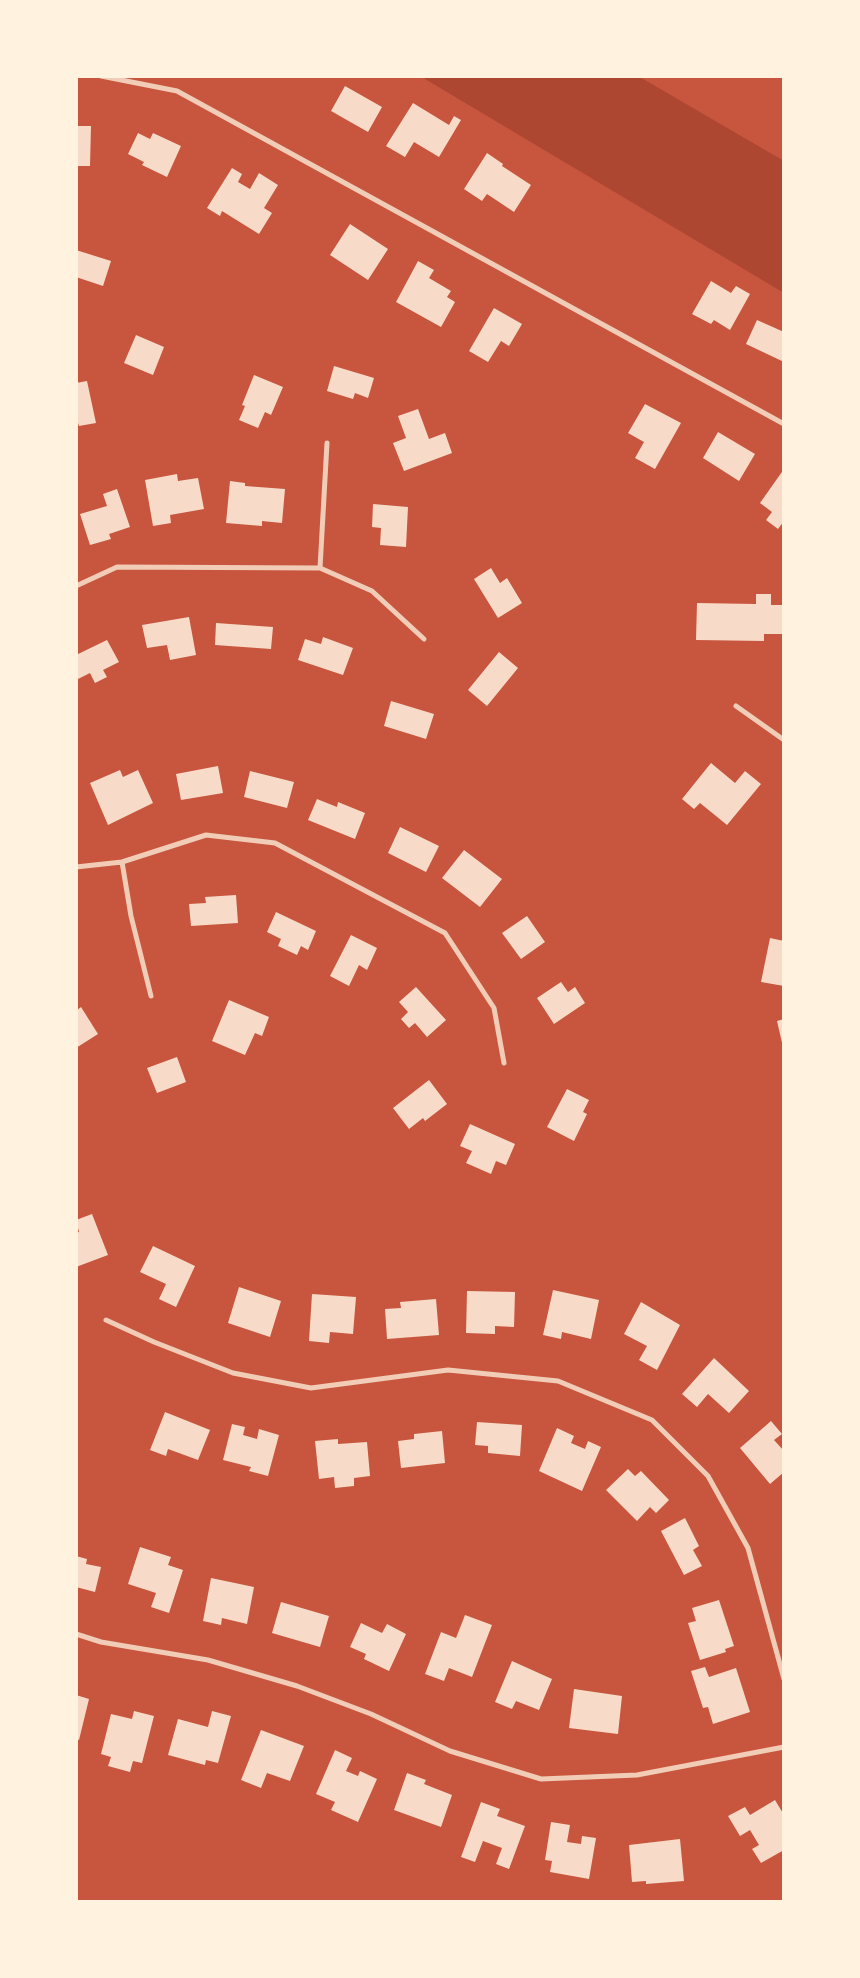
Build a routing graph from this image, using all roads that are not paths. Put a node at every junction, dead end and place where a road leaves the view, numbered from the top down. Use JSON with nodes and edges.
{"nodes":[{"id":1,"x":101,"y":76,"type":"edge"},
{"id":2,"x":784,"y":424,"type":"edge"},
{"id":3,"x":327,"y":443,"type":"dead end"},
{"id":4,"x":320,"y":568,"type":"junction"},
{"id":5,"x":76,"y":586,"type":"edge"},
{"id":6,"x":424,"y":639,"type":"dead end"},
{"id":7,"x":736,"y":706,"type":"dead end"},
{"id":8,"x":784,"y":740,"type":"edge"},
{"id":9,"x":122,"y":862,"type":"junction"},
{"id":10,"x":76,"y":867,"type":"edge"},
{"id":11,"x":151,"y":996,"type":"dead end"},
{"id":12,"x":504,"y":1063,"type":"dead end"},
{"id":13,"x":106,"y":1320,"type":"dead end"},
{"id":14,"x":76,"y":1634,"type":"edge"},
{"id":15,"x":784,"y":1679,"type":"edge"},
{"id":16,"x":784,"y":1747,"type":"edge"}],
"edges":[{"from":1,"to":2,"type":"street"},
{"from":3,"to":4,"type":"street"},
{"from":4,"to":5,"type":"street"},
{"from":4,"to":6,"type":"street"},
{"from":7,"to":8,"type":"street"},
{"from":9,"to":10,"type":"street"},
{"from":9,"to":11,"type":"street"},
{"from":9,"to":12,"type":"street"},
{"from":13,"to":15,"type":"street"},
{"from":14,"to":16,"type":"street"}]}
